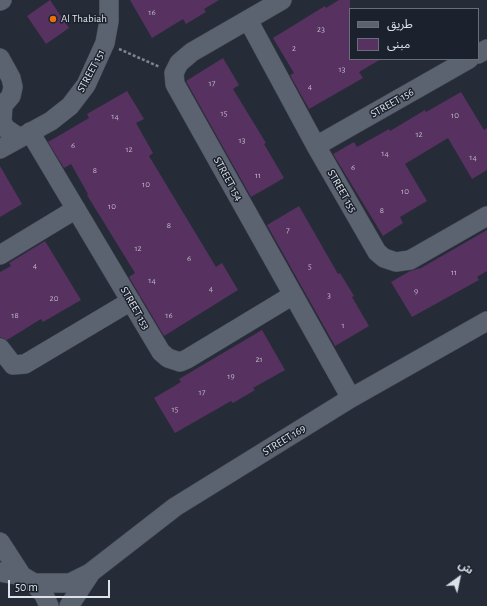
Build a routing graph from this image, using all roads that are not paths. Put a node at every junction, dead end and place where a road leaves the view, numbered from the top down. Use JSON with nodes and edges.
{"nodes":[{"id":1,"x":109,"y":0,"type":"edge"},
{"id":2,"x":282,"y":0,"type":"edge"},
{"id":3,"x":248,"y":20,"type":"junction"},
{"id":4,"x":0,"y":58,"type":"edge"},
{"id":5,"x":467,"y":60,"type":"edge"},
{"id":6,"x":2,"y":105,"type":"edge"},
{"id":7,"x":25,"y":135,"type":"junction"},
{"id":8,"x":316,"y":146,"type":"junction"},
{"id":9,"x":0,"y":148,"type":"edge"},
{"id":10,"x":76,"y":209,"type":"junction"},
{"id":11,"x":487,"y":216,"type":"edge"},
{"id":12,"x":0,"y":255,"type":"edge"},
{"id":13,"x":293,"y":295,"type":"junction"},
{"id":14,"x":131,"y":301,"type":"junction"},
{"id":15,"x":487,"y":321,"type":"edge"},
{"id":16,"x":0,"y":348,"type":"edge"},
{"id":17,"x":351,"y":398,"type":"junction"},
{"id":18,"x":0,"y":542,"type":"edge"},
{"id":19,"x":0,"y":572,"type":"edge"},
{"id":20,"x":90,"y":573,"type":"junction"},
{"id":21,"x":28,"y":579,"type":"junction"},
{"id":22,"x":49,"y":606,"type":"edge"},
{"id":23,"x":68,"y":606,"type":"edge"}],
"edges":[{"from":1,"to":7,"type":"street","name":"STREET 151"},
{"from":2,"to":3,"type":"street"},
{"from":3,"to":8,"type":"street","name":"STREET 155"},
{"from":3,"to":13,"type":"street","name":"STREET 154"},
{"from":4,"to":6,"type":"street"},
{"from":5,"to":8,"type":"street","name":"STREET 156"},
{"from":6,"to":7,"type":"street"},
{"from":7,"to":9,"type":"street","name":"STREET 151"},
{"from":7,"to":10,"type":"street","name":"STREET 153"},
{"from":8,"to":11,"type":"street","name":"STREET 155"},
{"from":10,"to":12,"type":"street"},
{"from":10,"to":14,"type":"street","name":"STREET 153"},
{"from":13,"to":14,"type":"street","name":"STREET 153"},
{"from":13,"to":17,"type":"street","name":"STREET 154"},
{"from":14,"to":16,"type":"street"},
{"from":15,"to":17,"type":"street","name":"STREET 169"},
{"from":17,"to":20,"type":"street","name":"STREET 169"},
{"from":18,"to":21,"type":"street"},
{"from":19,"to":21,"type":"street","name":"STREET 169"},
{"from":20,"to":21,"type":"street","name":"STREET 169"},
{"from":20,"to":23,"type":"street","name":"STREET 169"},
{"from":21,"to":22,"type":"street"}]}
